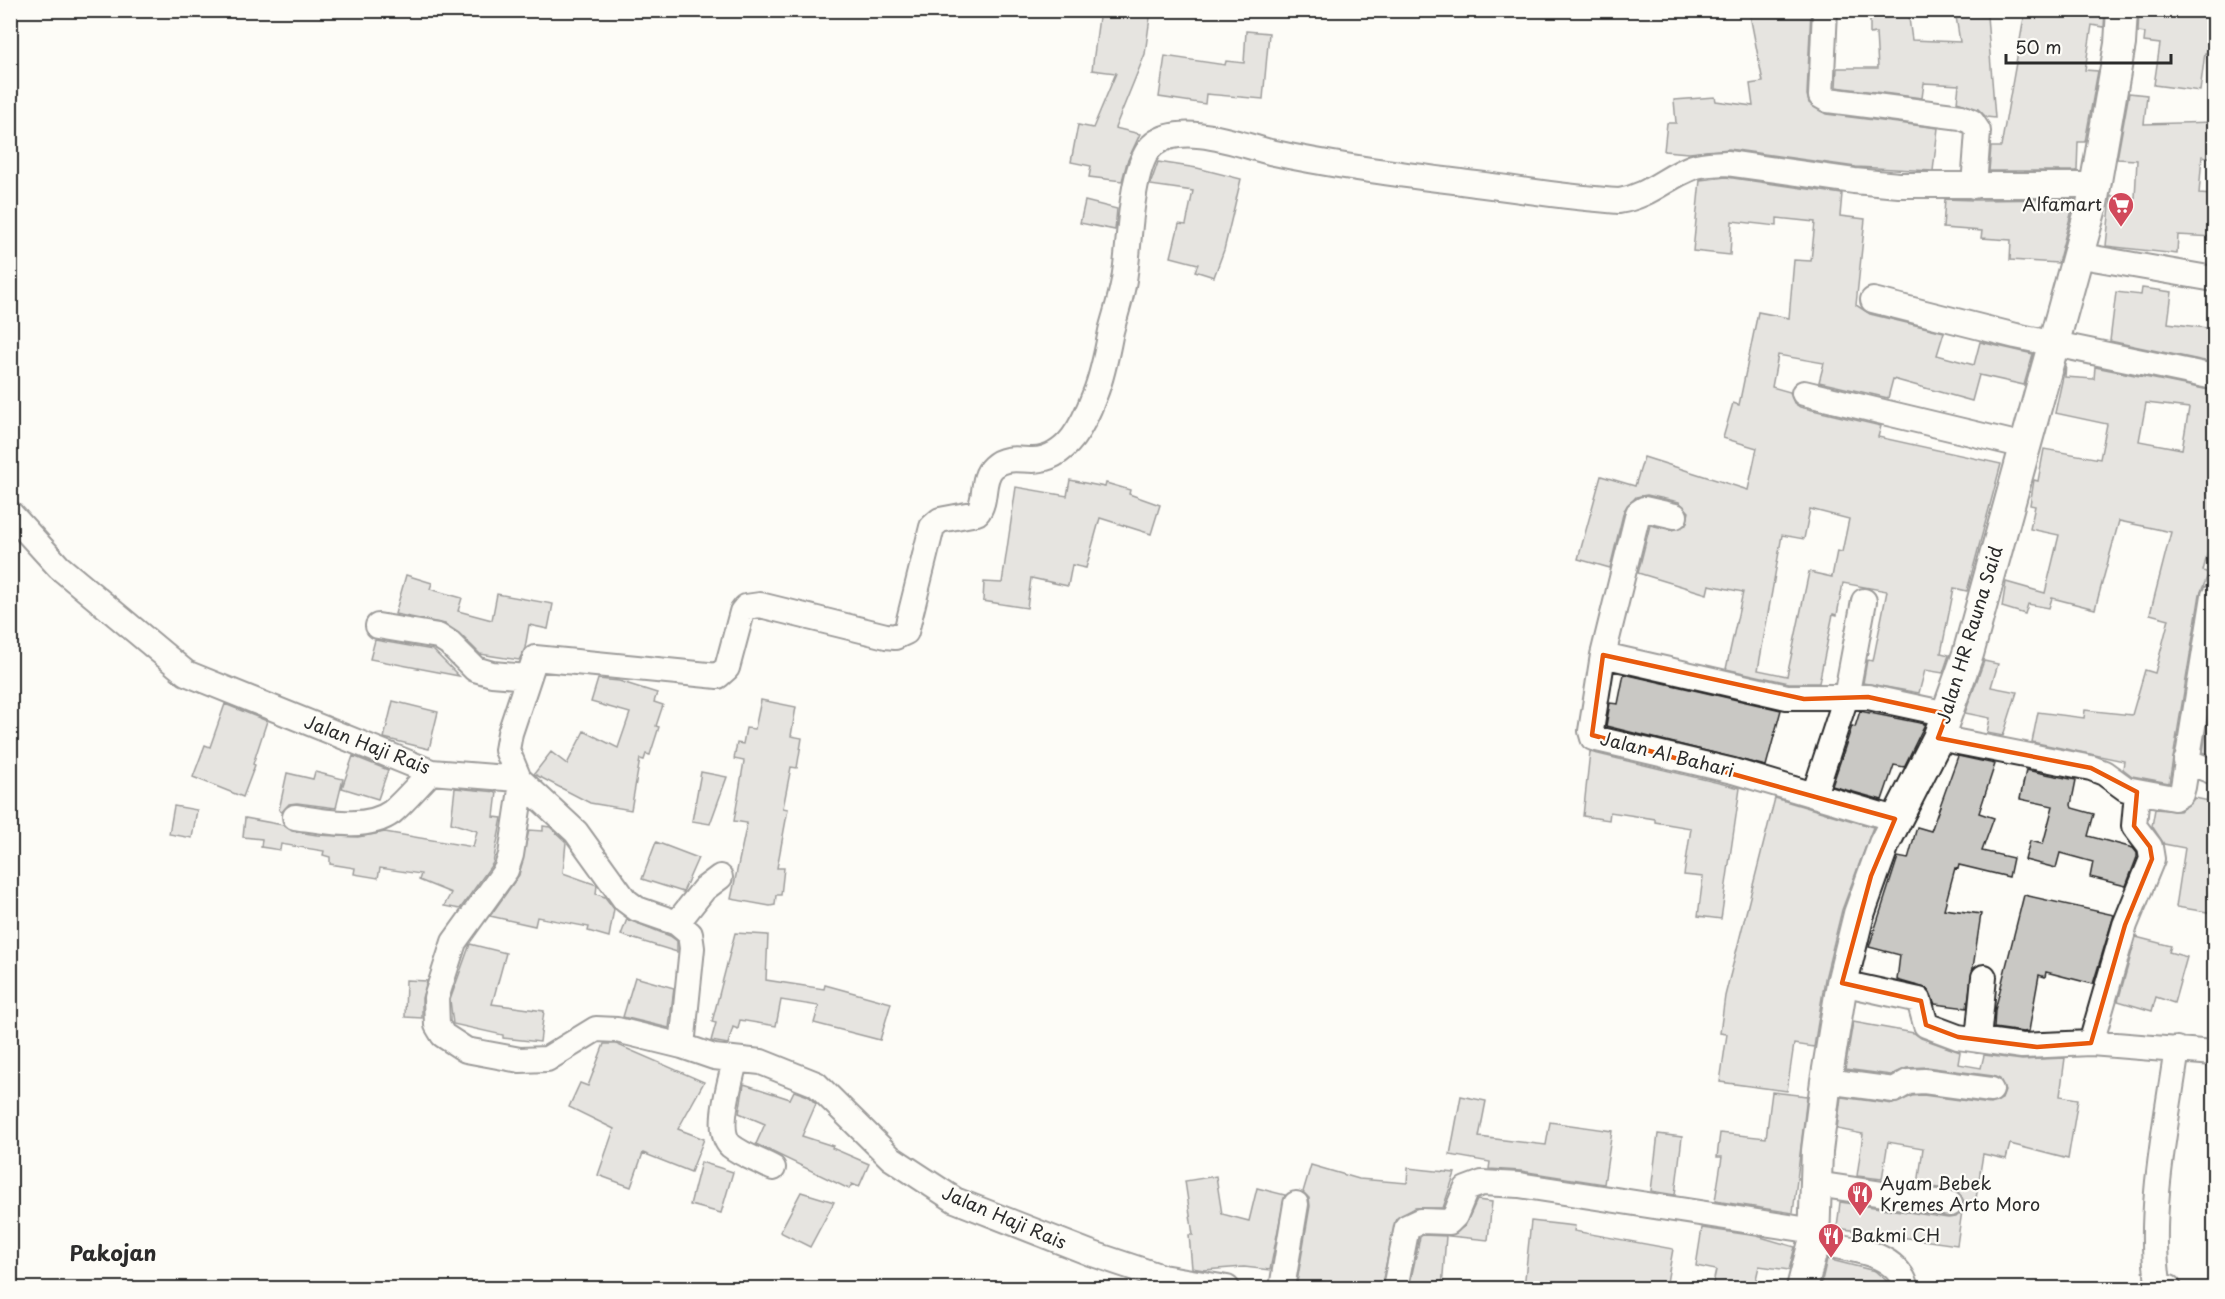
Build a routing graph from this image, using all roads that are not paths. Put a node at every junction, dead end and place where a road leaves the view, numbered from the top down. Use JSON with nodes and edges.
{"nodes":[{"id":1,"x":1825,"y":10,"type":"edge"},
{"id":2,"x":2122,"y":10,"type":"edge"},
{"id":3,"x":2097,"y":185,"type":"junction"},
{"id":4,"x":1974,"y":186,"type":"junction"},
{"id":5,"x":2076,"y":255,"type":"junction"},
{"id":6,"x":2214,"y":279,"type":"edge"},
{"id":7,"x":1874,"y":300,"type":"dead end"},
{"id":8,"x":2055,"y":343,"type":"junction"},
{"id":9,"x":2214,"y":376,"type":"edge"},
{"id":10,"x":1804,"y":393,"type":"dead end"},
{"id":11,"x":2025,"y":446,"type":"junction"},
{"id":12,"x":10,"y":513,"type":"edge"},
{"id":13,"x":1676,"y":516,"type":"dead end"},
{"id":14,"x":2214,"y":596,"type":"edge"},
{"id":15,"x":1864,"y":601,"type":"dead end"},
{"id":16,"x":378,"y":626,"type":"dead end"},
{"id":17,"x":1603,"y":655,"type":"junction"},
{"id":18,"x":528,"y":677,"type":"junction"},
{"id":19,"x":1846,"y":697,"type":"junction"},
{"id":20,"x":1942,"y":726,"type":"junction"},
{"id":21,"x":2186,"y":761,"type":"junction"},
{"id":22,"x":431,"y":772,"type":"junction"},
{"id":23,"x":2214,"y":772,"type":"edge"},
{"id":24,"x":520,"y":781,"type":"junction"},
{"id":25,"x":2137,"y":792,"type":"junction"},
{"id":26,"x":1814,"y":795,"type":"junction"},
{"id":27,"x":296,"y":817,"type":"dead end"},
{"id":28,"x":1895,"y":819,"type":"junction"},
{"id":29,"x":720,"y":877,"type":"dead end"},
{"id":30,"x":677,"y":923,"type":"junction"},
{"id":31,"x":1984,"y":977,"type":"dead end"},
{"id":32,"x":1842,"y":983,"type":"junction"},
{"id":33,"x":1978,"y":1040,"type":"junction"},
{"id":34,"x":2091,"y":1043,"type":"junction"},
{"id":35,"x":682,"y":1046,"type":"junction"},
{"id":36,"x":2177,"y":1049,"type":"junction"},
{"id":37,"x":2214,"y":1053,"type":"edge"},
{"id":38,"x":735,"y":1060,"type":"junction"},
{"id":39,"x":1826,"y":1081,"type":"junction"},
{"id":40,"x":1991,"y":1090,"type":"dead end"},
{"id":41,"x":773,"y":1168,"type":"dead end"},
{"id":42,"x":1816,"y":1184,"type":"junction"},
{"id":43,"x":1296,"y":1204,"type":"dead end"},
{"id":44,"x":1950,"y":1204,"type":"dead end"},
{"id":45,"x":1814,"y":1236,"type":"junction"},
{"id":46,"x":1160,"y":1283,"type":"edge"},
{"id":47,"x":1227,"y":1288,"type":"edge"},
{"id":48,"x":1282,"y":1288,"type":"edge"},
{"id":49,"x":1395,"y":1288,"type":"edge"},
{"id":50,"x":1803,"y":1288,"type":"edge"},
{"id":51,"x":1907,"y":1288,"type":"edge"},
{"id":52,"x":2169,"y":1288,"type":"edge"}],
"edges":[{"from":1,"to":4,"type":"street"},
{"from":2,"to":3,"type":"main road","name":"Jalan HR Rauna Said"},
{"from":3,"to":4,"type":"street"},
{"from":3,"to":5,"type":"main road","name":"Jalan HR Rauna Said"},
{"from":4,"to":18,"type":"street"},
{"from":5,"to":6,"type":"street"},
{"from":5,"to":8,"type":"main road","name":"Jalan HR Rauna Said"},
{"from":7,"to":8,"type":"street"},
{"from":8,"to":9,"type":"street"},
{"from":8,"to":11,"type":"main road","name":"Jalan HR Rauna Said"},
{"from":10,"to":11,"type":"street"},
{"from":11,"to":20,"type":"main road","name":"Jalan HR Rauna Said"},
{"from":12,"to":22,"type":"street","name":"Jalan Haji Rais"},
{"from":13,"to":17,"type":"street","name":"Jalan Al Bahari"},
{"from":14,"to":21,"type":"street"},
{"from":15,"to":19,"type":"street"},
{"from":16,"to":18,"type":"street"},
{"from":17,"to":19,"type":"street"},
{"from":17,"to":26,"type":"street","name":"Jalan Al Bahari"},
{"from":18,"to":24,"type":"street"},
{"from":19,"to":20,"type":"street"},
{"from":19,"to":26,"type":"street"},
{"from":20,"to":25,"type":"street"},
{"from":20,"to":28,"type":"main road","name":"Jalan HR Rauna Said"},
{"from":21,"to":23,"type":"street"},
{"from":21,"to":25,"type":"street"},
{"from":22,"to":24,"type":"street","name":"Jalan Haji Rais"},
{"from":22,"to":27,"type":"street"},
{"from":24,"to":30,"type":"street"},
{"from":24,"to":35,"type":"street","name":"Jalan Haji Rais"},
{"from":25,"to":34,"type":"street"},
{"from":26,"to":28,"type":"street","name":"Jalan Al Bahari"},
{"from":28,"to":32,"type":"main road","name":"Jalan HR Rauna Said"},
{"from":29,"to":30,"type":"street"},
{"from":30,"to":35,"type":"street"},
{"from":31,"to":33,"type":"street"},
{"from":32,"to":33,"type":"street"},
{"from":32,"to":39,"type":"main road","name":"Jalan HR Rauna Said"},
{"from":33,"to":34,"type":"street"},
{"from":34,"to":36,"type":"street"},
{"from":35,"to":38,"type":"street","name":"Jalan Haji Rais"},
{"from":36,"to":37,"type":"street"},
{"from":36,"to":52,"type":"street"},
{"from":38,"to":41,"type":"street"},
{"from":38,"to":46,"type":"street","name":"Jalan Haji Rais"},
{"from":39,"to":40,"type":"street"},
{"from":39,"to":42,"type":"main road","name":"Jalan HR Rauna Said"},
{"from":42,"to":44,"type":"street"},
{"from":42,"to":45,"type":"main road","name":"Jalan HR Rauna Said"},
{"from":43,"to":48,"type":"street"},
{"from":45,"to":49,"type":"street"},
{"from":45,"to":50,"type":"main road","name":"Jalan HR Rauna Said"},
{"from":45,"to":51,"type":"street"},
{"from":46,"to":47,"type":"street","name":"Jalan Haji Rais"}]}
